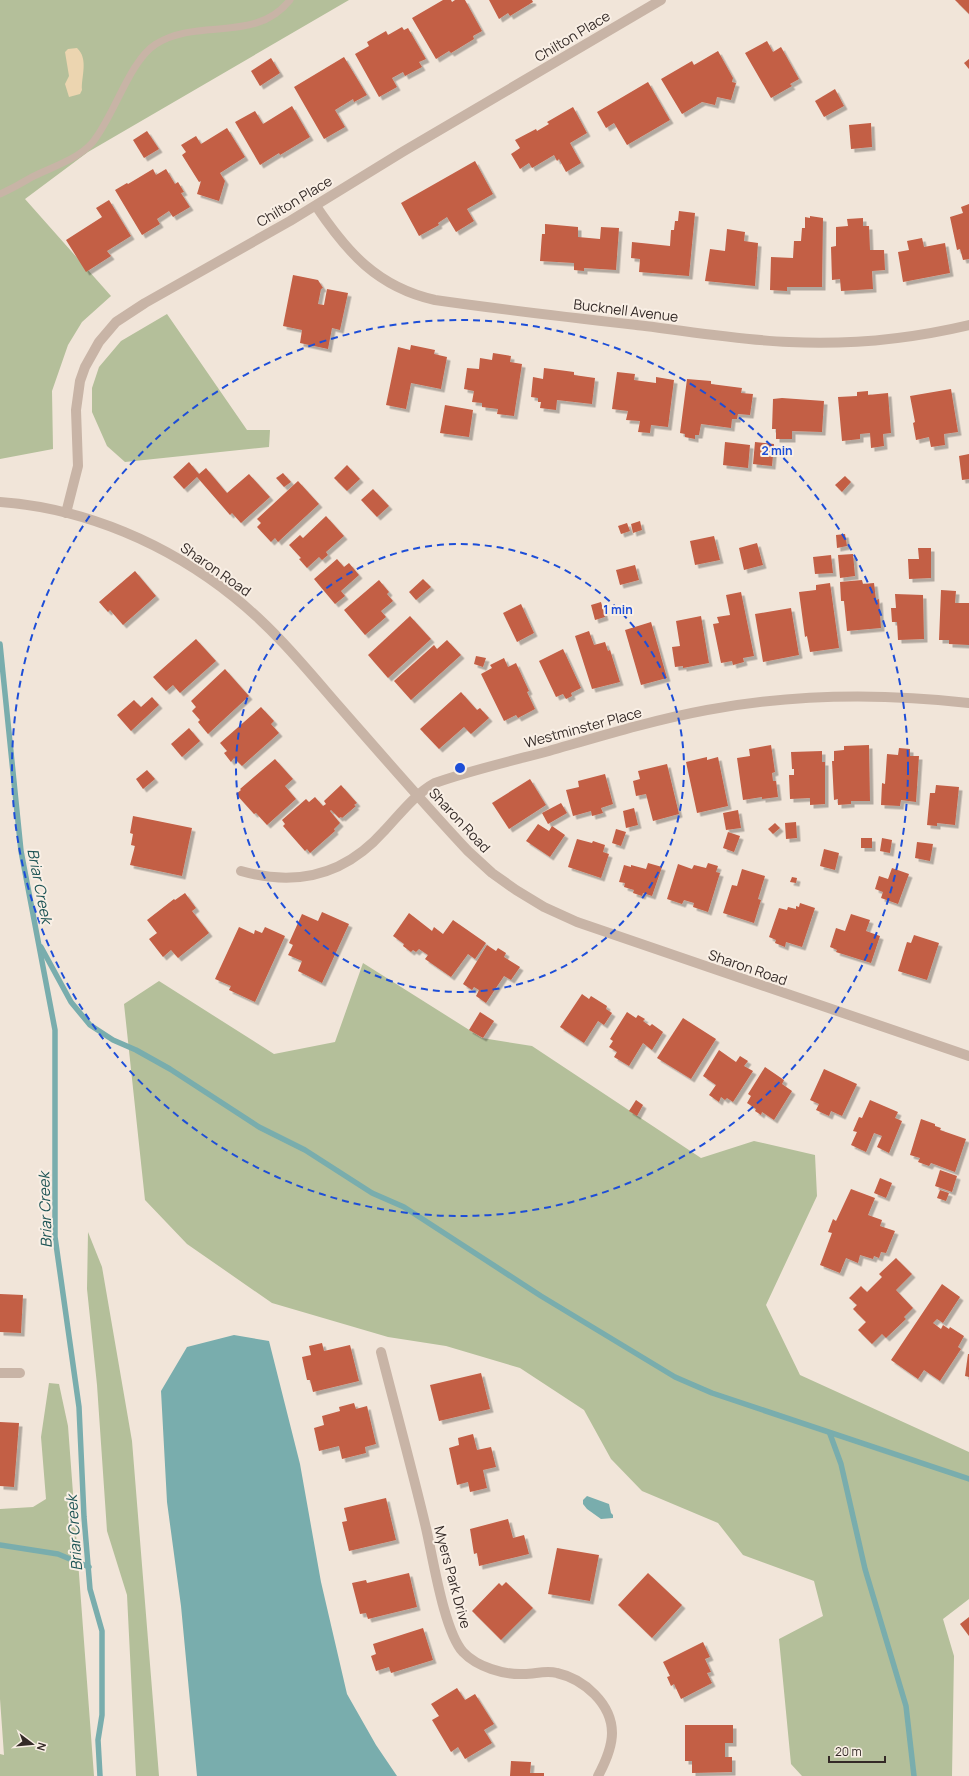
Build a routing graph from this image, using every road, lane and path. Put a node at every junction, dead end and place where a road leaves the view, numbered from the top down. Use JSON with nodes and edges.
{"nodes":[{"id":1,"x":290,"y":0,"type":"edge"},
{"id":2,"x":661,"y":0,"type":"edge"},
{"id":3,"x":0,"y":194,"type":"edge"},
{"id":4,"x":316,"y":206,"type":"junction"},
{"id":5,"x":969,"y":325,"type":"edge"},
{"id":6,"x":0,"y":502,"type":"edge"},
{"id":7,"x":66,"y":513,"type":"junction"},
{"id":8,"x":969,"y":703,"type":"edge"},
{"id":9,"x":418,"y":796,"type":"junction"},
{"id":10,"x":241,"y":871,"type":"dead end"},
{"id":11,"x":969,"y":1056,"type":"edge"},
{"id":12,"x":381,"y":1352,"type":"dead end"},
{"id":13,"x":0,"y":1373,"type":"edge"},
{"id":14,"x":20,"y":1373,"type":"dead end"},
{"id":15,"x":598,"y":1776,"type":"edge"}],
"edges":[{"from":1,"to":3,"type":"lane"},
{"from":2,"to":4,"type":"street","name":"Chilton Place"},
{"from":4,"to":5,"type":"street","name":"Bucknell Avenue"},
{"from":4,"to":7,"type":"street","name":"Chilton Place"},
{"from":6,"to":7,"type":"street","name":"Sharon Road"},
{"from":7,"to":9,"type":"street","name":"Sharon Road"},
{"from":8,"to":9,"type":"street","name":"Westminster Place"},
{"from":9,"to":10,"type":"street","name":"Westminster Place"},
{"from":9,"to":11,"type":"street","name":"Sharon Road"},
{"from":12,"to":15,"type":"street","name":"Myers Park Drive"},
{"from":13,"to":14,"type":"street"}]}
